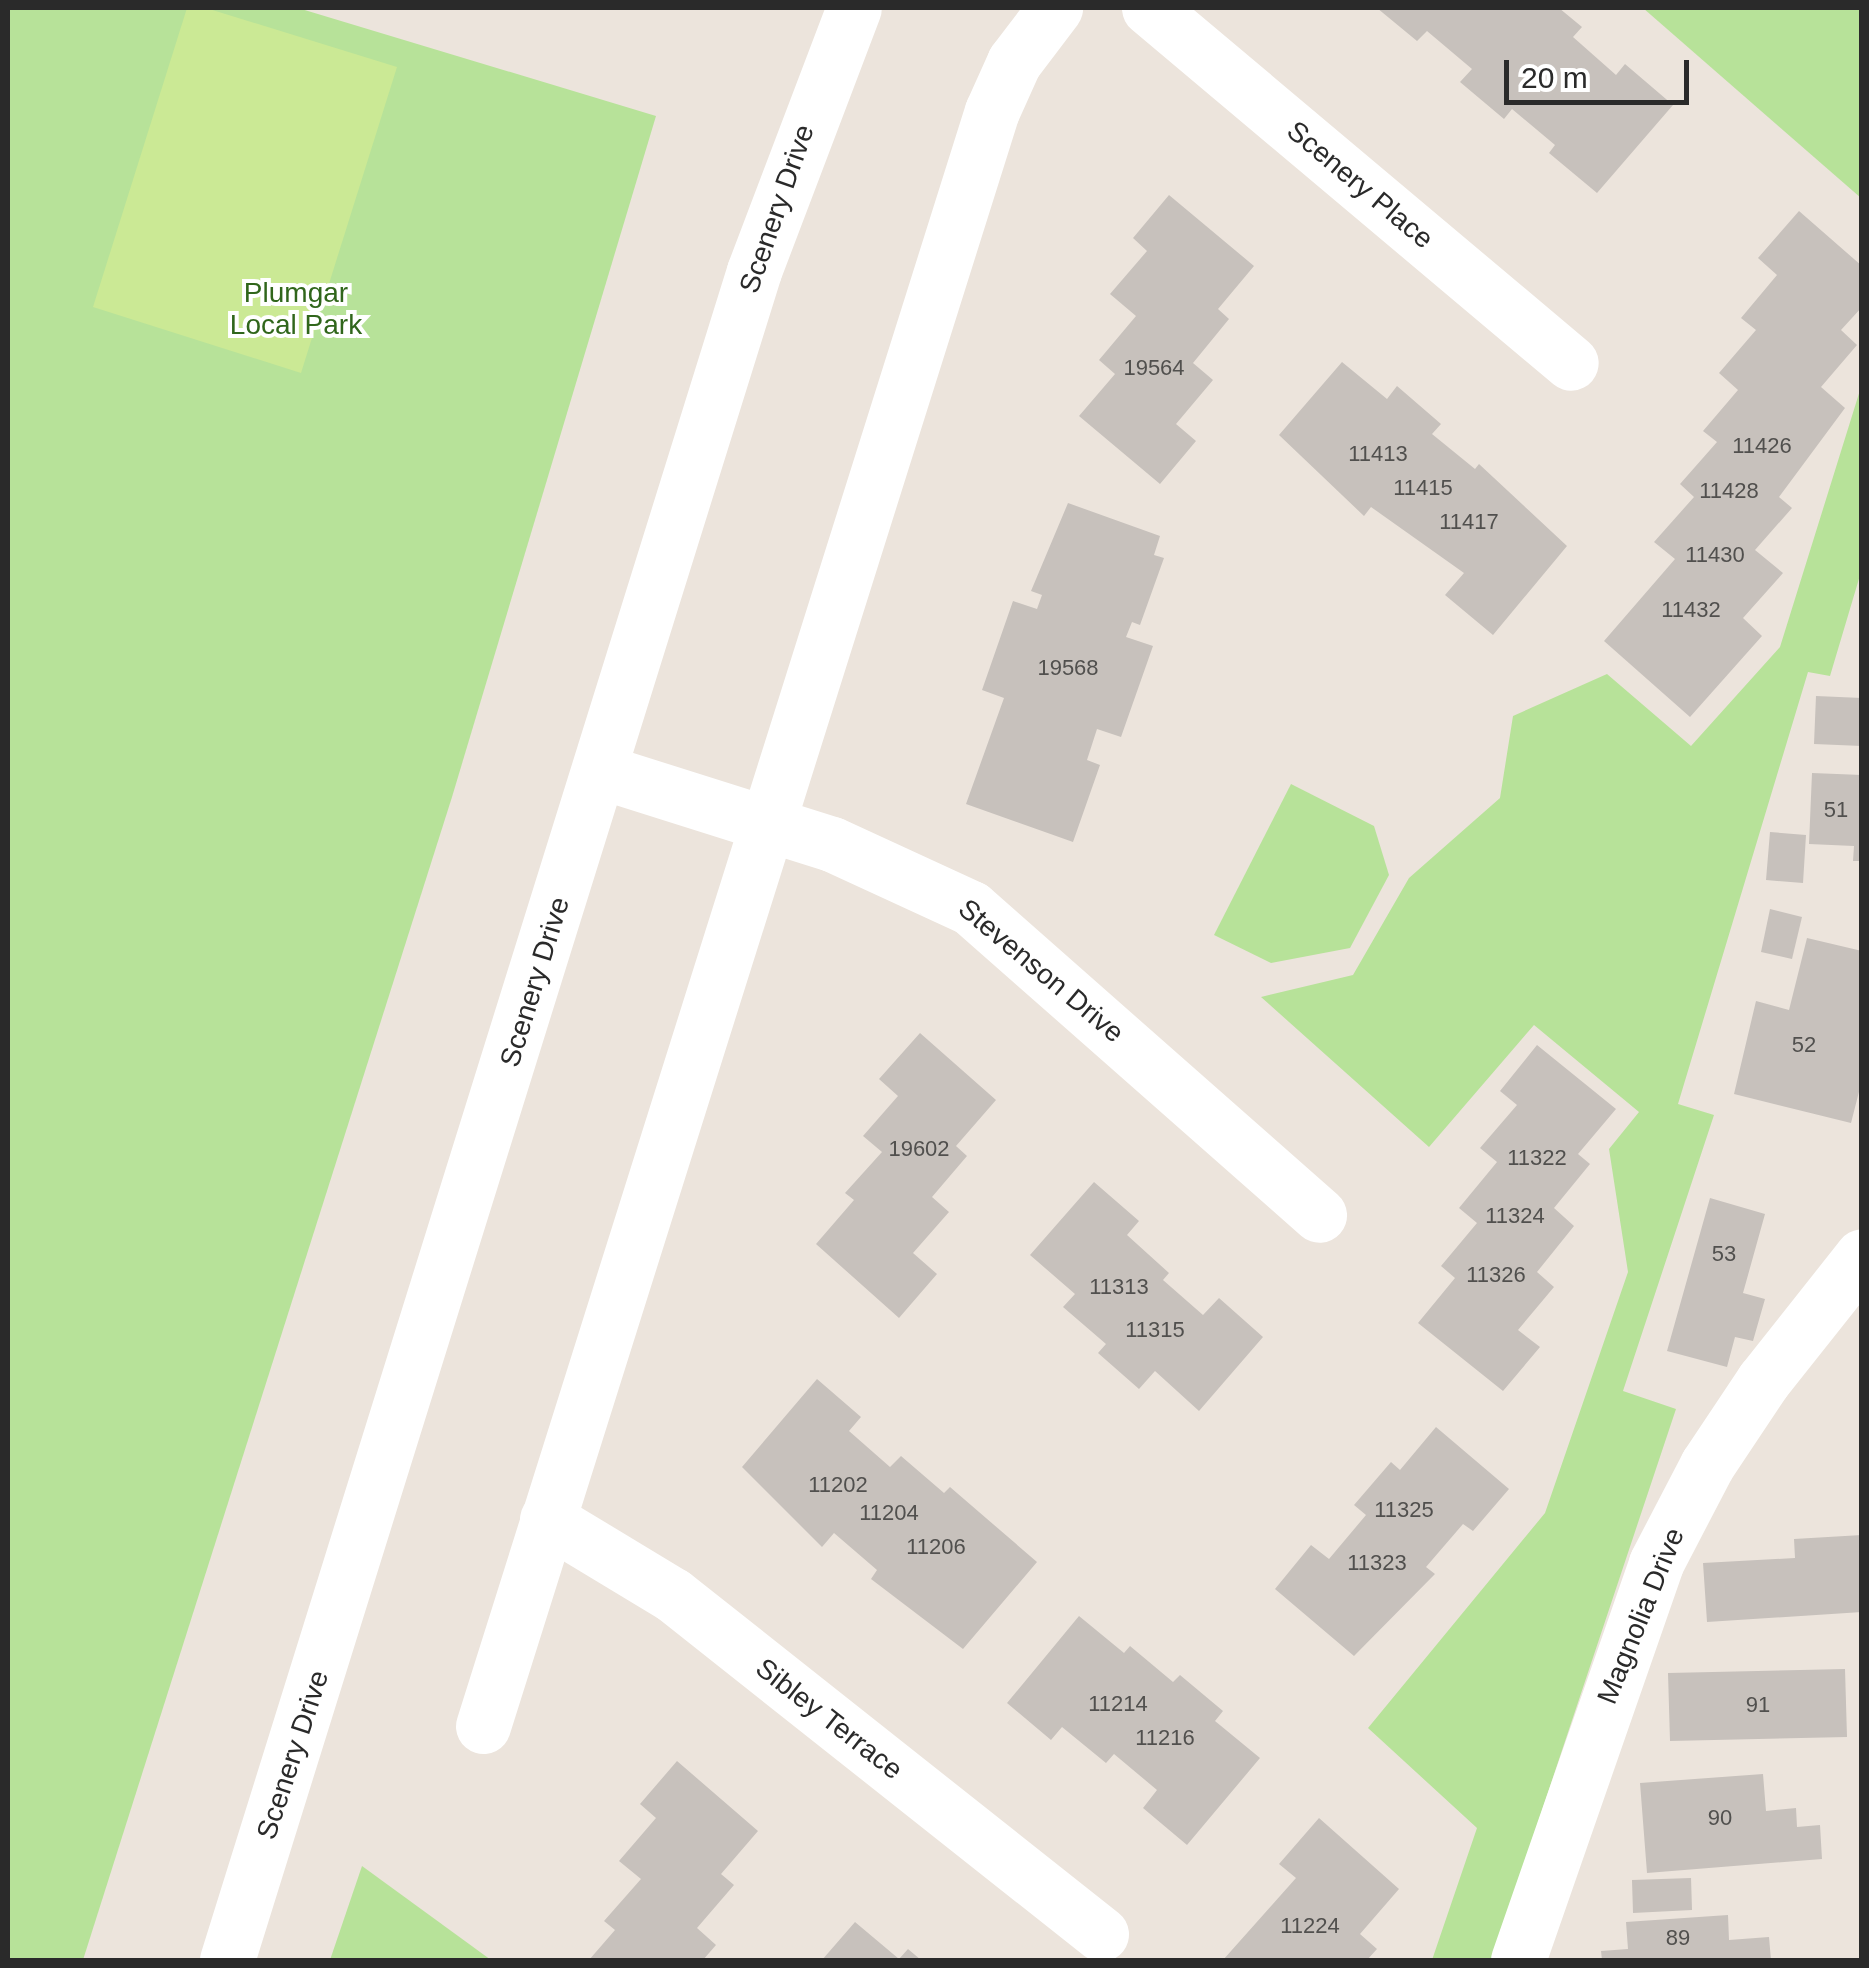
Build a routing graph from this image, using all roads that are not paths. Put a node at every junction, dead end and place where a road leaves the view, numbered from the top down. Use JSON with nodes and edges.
{"nodes":[{"id":1,"x":854,"y":8,"type":"edge"},
{"id":2,"x":1054,"y":8,"type":"edge"},
{"id":3,"x":1149,"y":8,"type":"edge"},
{"id":4,"x":1571,"y":363,"type":"dead end"},
{"id":5,"x":600,"y":771,"type":"junction"},
{"id":6,"x":770,"y":823,"type":"junction"},
{"id":7,"x":1320,"y":1215,"type":"dead end"},
{"id":8,"x":1862,"y":1256,"type":"edge"},
{"id":9,"x":547,"y":1518,"type":"junction"},
{"id":10,"x":483,"y":1726,"type":"dead end"},
{"id":11,"x":1101,"y":1934,"type":"dead end"},
{"id":12,"x":227,"y":1960,"type":"edge"},
{"id":13,"x":1518,"y":1960,"type":"edge"}],
"edges":[{"from":1,"to":5,"type":"street","name":"Scenery Drive"},
{"from":2,"to":6,"type":"street"},
{"from":3,"to":4,"type":"street","name":"Scenery Place"},
{"from":5,"to":6,"type":"street","name":"Stevenson Drive"},
{"from":5,"to":12,"type":"street","name":"Scenery Drive"},
{"from":6,"to":7,"type":"street","name":"Stevenson Drive"},
{"from":6,"to":9,"type":"street"},
{"from":8,"to":13,"type":"street","name":"Magnolia Drive"},
{"from":9,"to":10,"type":"street"},
{"from":9,"to":11,"type":"street","name":"Sibley Terrace"}]}
